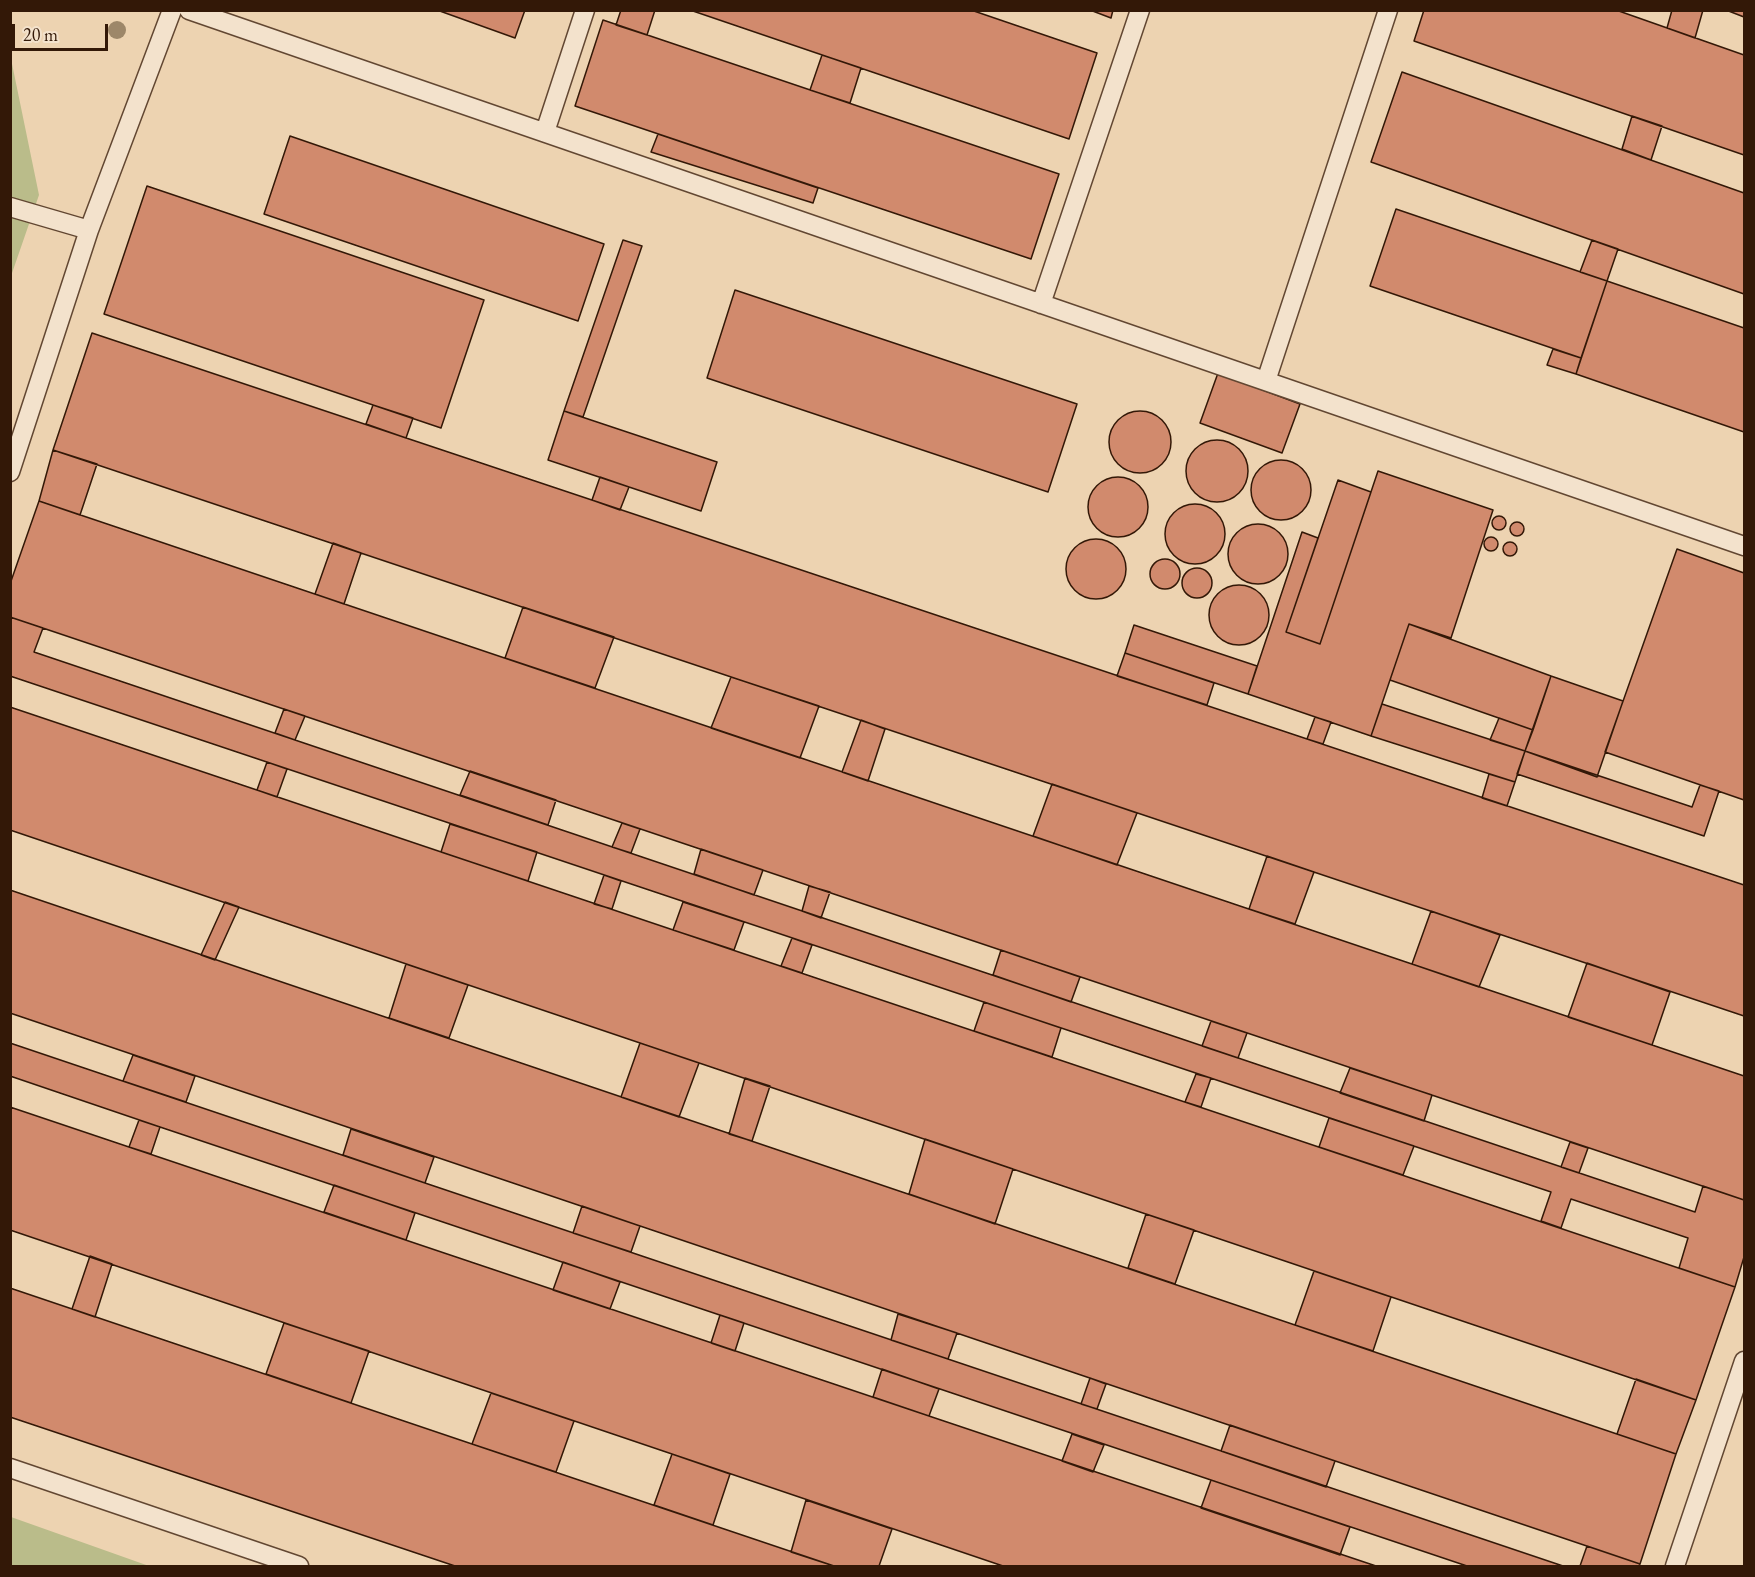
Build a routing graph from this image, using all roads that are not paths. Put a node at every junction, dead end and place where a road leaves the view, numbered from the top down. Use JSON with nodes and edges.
{"nodes":[{"id":1,"x":172,"y":10,"type":"edge"},
{"id":2,"x":189,"y":10,"type":"edge"},
{"id":3,"x":231,"y":10,"type":"edge"},
{"id":4,"x":585,"y":10,"type":"edge"},
{"id":5,"x":1140,"y":10,"type":"edge"},
{"id":6,"x":1388,"y":10,"type":"edge"},
{"id":7,"x":246,"y":30,"type":"junction"},
{"id":8,"x":545,"y":132,"type":"junction"},
{"id":9,"x":10,"y":207,"type":"edge"},
{"id":10,"x":89,"y":230,"type":"junction"},
{"id":11,"x":1041,"y":304,"type":"junction"},
{"id":12,"x":1266,"y":381,"type":"junction"},
{"id":13,"x":10,"y":472,"type":"edge"},
{"id":14,"x":1744,"y":546,"type":"edge"},
{"id":15,"x":1744,"y":1361,"type":"edge"},
{"id":16,"x":10,"y":1467,"type":"edge"},
{"id":17,"x":299,"y":1566,"type":"edge"},
{"id":18,"x":1675,"y":1566,"type":"edge"}],
"edges":[{"from":1,"to":10,"type":"lane"},
{"from":2,"to":7,"type":"lane"},
{"from":3,"to":7,"type":"lane"},
{"from":4,"to":8,"type":"lane"},
{"from":5,"to":11,"type":"lane"},
{"from":6,"to":12,"type":"lane"},
{"from":7,"to":8,"type":"lane"},
{"from":8,"to":11,"type":"lane"},
{"from":9,"to":10,"type":"lane"},
{"from":10,"to":13,"type":"lane"},
{"from":11,"to":12,"type":"lane"},
{"from":12,"to":14,"type":"lane"},
{"from":15,"to":18,"type":"lane"},
{"from":16,"to":17,"type":"lane"}]}
